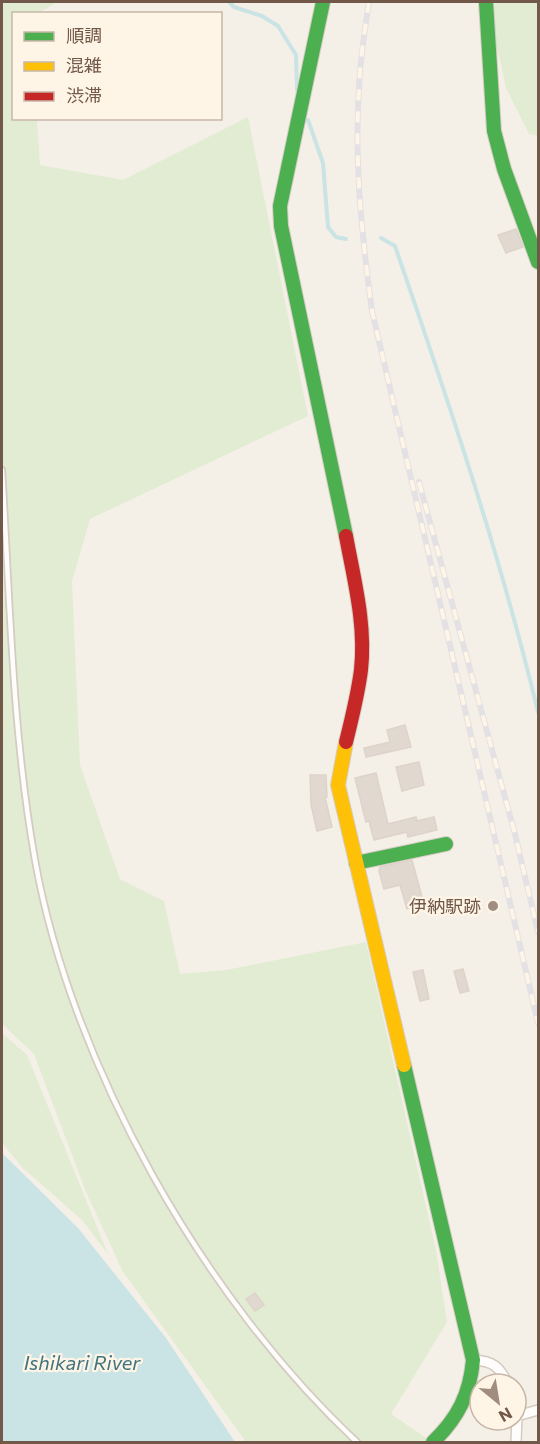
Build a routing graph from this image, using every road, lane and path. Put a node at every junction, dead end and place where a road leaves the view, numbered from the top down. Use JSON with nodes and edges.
{"nodes":[{"id":1,"x":323,"y":2,"type":"edge"},
{"id":2,"x":486,"y":2,"type":"edge"},
{"id":3,"x":538,"y":262,"type":"edge"},
{"id":4,"x":2,"y":470,"type":"edge"},
{"id":5,"x":446,"y":844,"type":"dead end"},
{"id":6,"x":356,"y":863,"type":"junction"},
{"id":7,"x":473,"y":1360,"type":"junction"},
{"id":8,"x":502,"y":1372,"type":"edge"},
{"id":9,"x":357,"y":1443,"type":"edge"},
{"id":10,"x":433,"y":1443,"type":"edge"}],
"edges":[{"from":1,"to":6,"type":"street"},
{"from":2,"to":3,"type":"street"},
{"from":4,"to":9,"type":"lane"},
{"from":5,"to":6,"type":"street"},
{"from":6,"to":7,"type":"street"},
{"from":7,"to":8,"type":"street"},
{"from":7,"to":10,"type":"street"}]}
